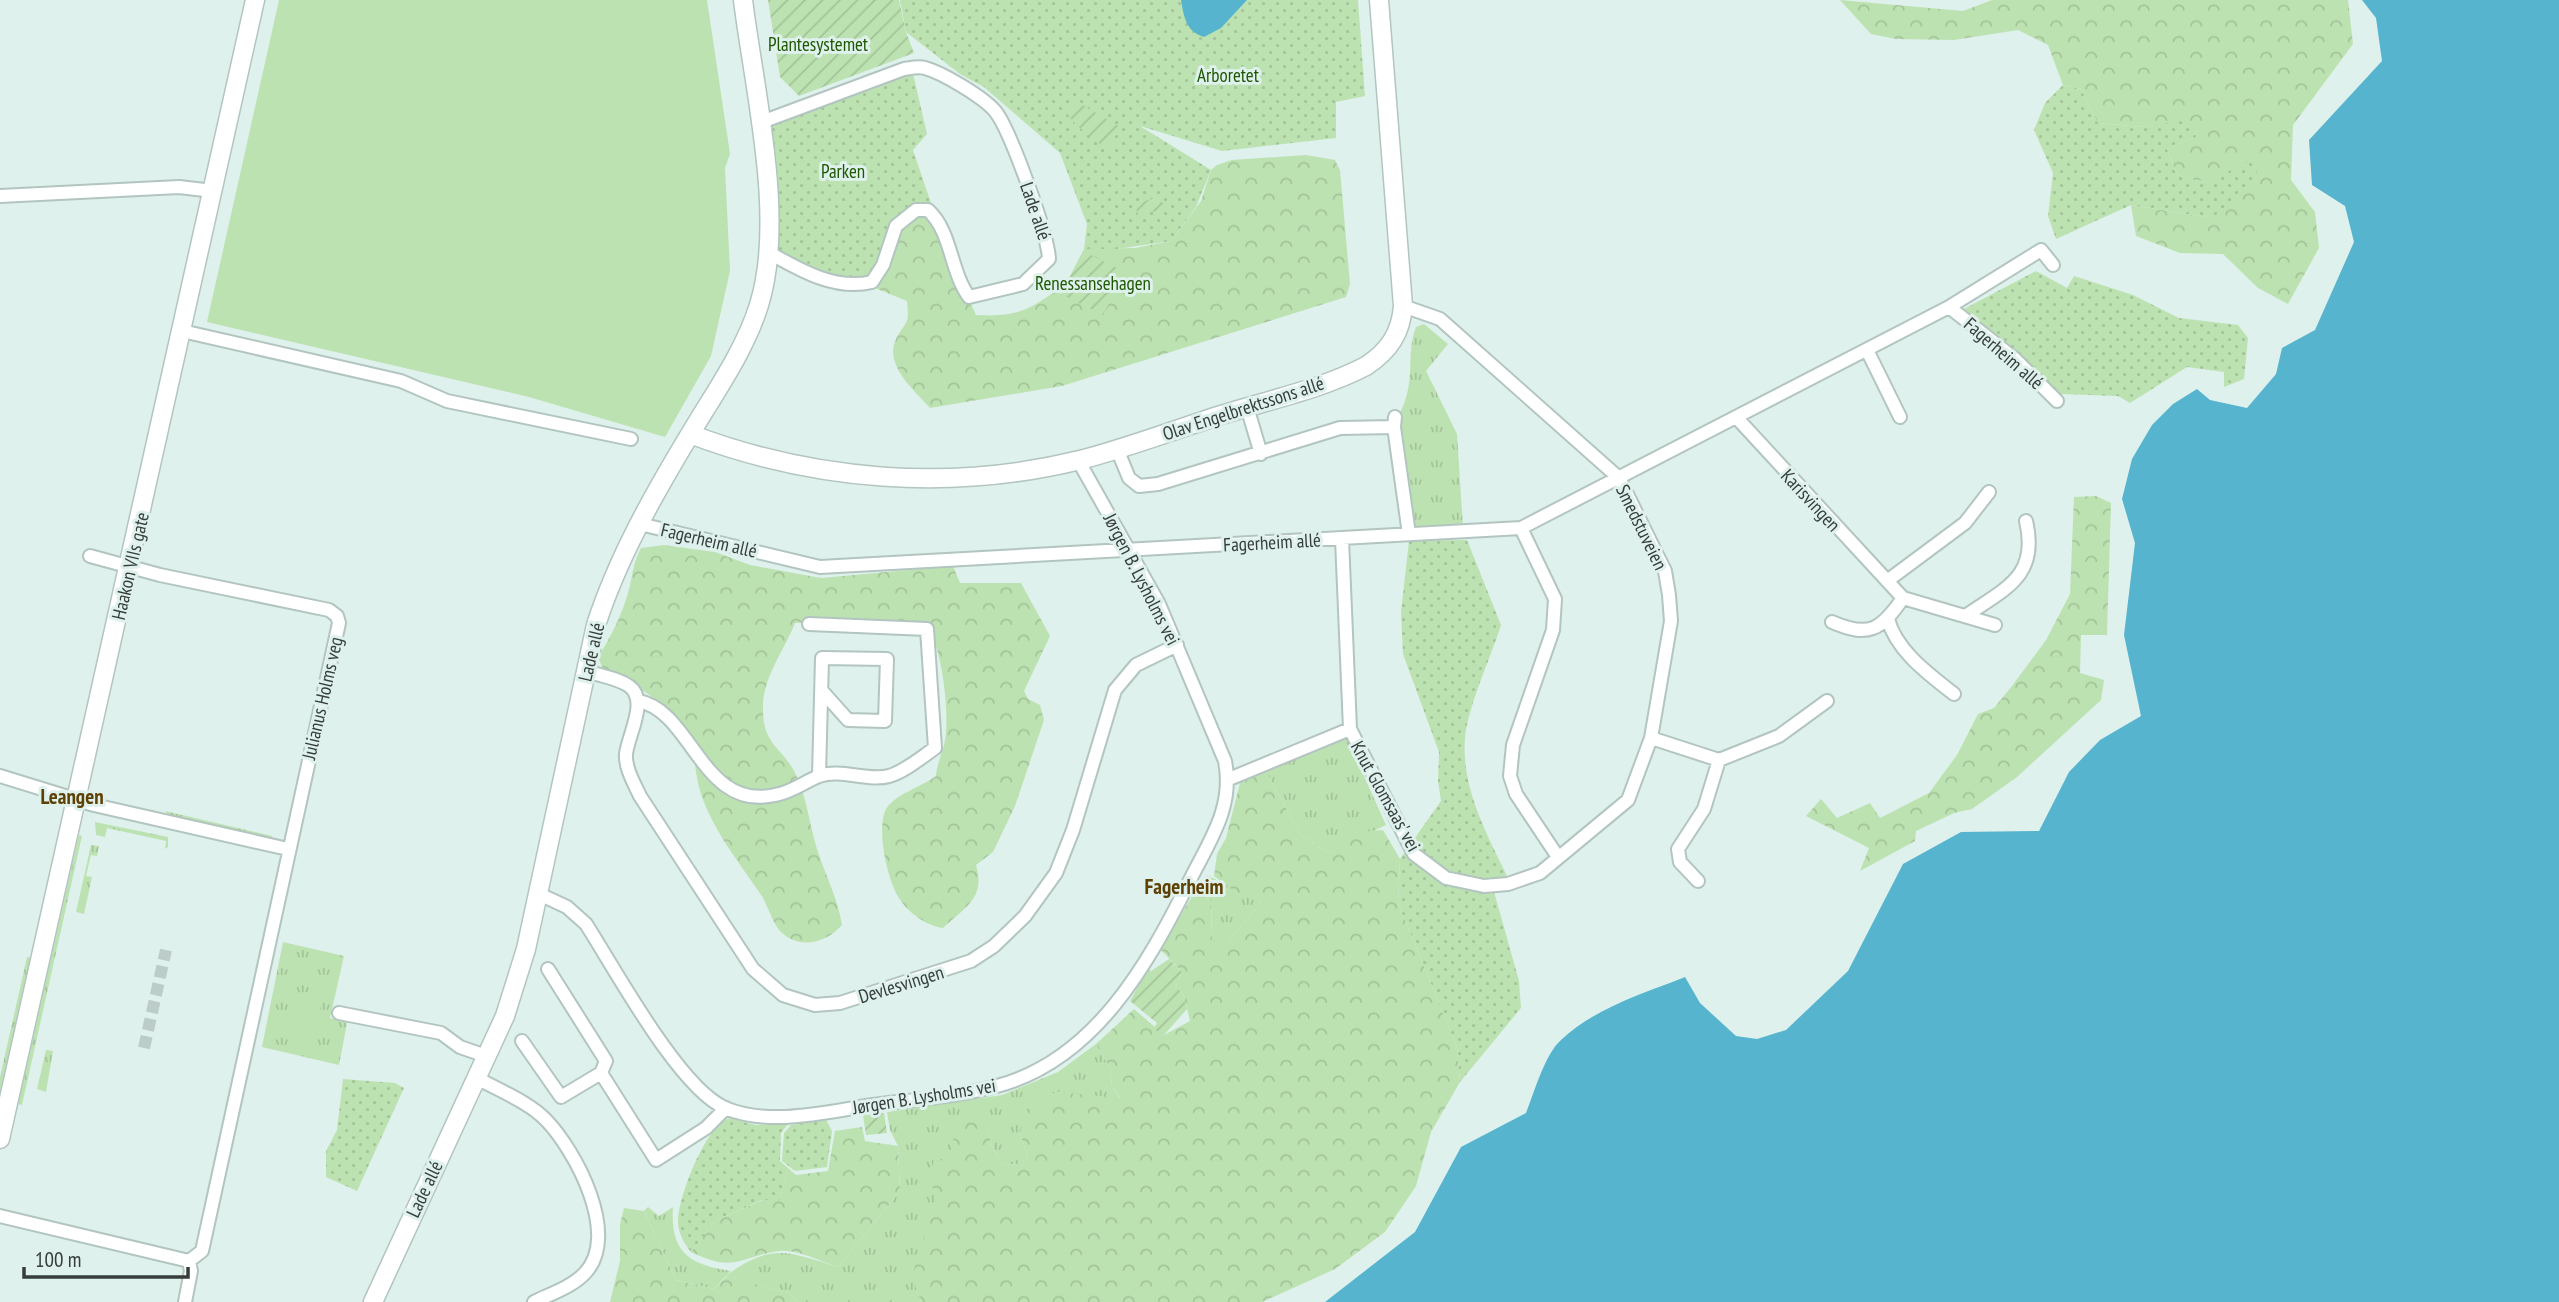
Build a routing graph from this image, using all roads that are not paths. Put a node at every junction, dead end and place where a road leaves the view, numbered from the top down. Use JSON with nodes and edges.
{"nodes":[{"id":1,"x":255,"y":0,"type":"edge"},
{"id":2,"x":743,"y":0,"type":"edge"},
{"id":3,"x":1379,"y":0,"type":"edge"},
{"id":4,"x":759,"y":123,"type":"junction"},
{"id":5,"x":213,"y":191,"type":"junction"},
{"id":6,"x":0,"y":197,"type":"edge"},
{"id":7,"x":768,"y":252,"type":"junction"},
{"id":8,"x":2053,"y":265,"type":"dead end"},
{"id":9,"x":1403,"y":306,"type":"junction"},
{"id":10,"x":1950,"y":307,"type":"junction"},
{"id":11,"x":182,"y":331,"type":"junction"},
{"id":12,"x":1867,"y":350,"type":"junction"},
{"id":13,"x":2057,"y":401,"type":"dead end"},
{"id":14,"x":1247,"y":407,"type":"junction"},
{"id":15,"x":1736,"y":417,"type":"junction"},
{"id":16,"x":1900,"y":417,"type":"dead end"},
{"id":17,"x":700,"y":418,"type":"junction"},
{"id":18,"x":690,"y":434,"type":"junction"},
{"id":19,"x":631,"y":439,"type":"dead end"},
{"id":20,"x":1117,"y":449,"type":"junction"},
{"id":21,"x":742,"y":454,"type":"junction"},
{"id":22,"x":1261,"y":454,"type":"junction"},
{"id":23,"x":1078,"y":460,"type":"junction"},
{"id":24,"x":1619,"y":478,"type":"junction"},
{"id":25,"x":1989,"y":492,"type":"dead end"},
{"id":26,"x":2026,"y":522,"type":"dead end"},
{"id":27,"x":640,"y":524,"type":"junction"},
{"id":28,"x":1521,"y":528,"type":"junction"},
{"id":29,"x":1409,"y":534,"type":"junction"},
{"id":30,"x":1342,"y":539,"type":"junction"},
{"id":31,"x":1130,"y":551,"type":"junction"},
{"id":32,"x":90,"y":556,"type":"dead end"},
{"id":33,"x":138,"y":569,"type":"junction"},
{"id":34,"x":1887,"y":581,"type":"junction"},
{"id":35,"x":1903,"y":598,"type":"junction"},
{"id":36,"x":1967,"y":615,"type":"junction"},
{"id":37,"x":1888,"y":620,"type":"junction"},
{"id":38,"x":1832,"y":622,"type":"dead end"},
{"id":39,"x":809,"y":624,"type":"dead end"},
{"id":40,"x":1995,"y":625,"type":"dead end"},
{"id":41,"x":1177,"y":645,"type":"junction"},
{"id":42,"x":587,"y":671,"type":"junction"},
{"id":43,"x":822,"y":691,"type":"junction"},
{"id":44,"x":1954,"y":694,"type":"dead end"},
{"id":45,"x":638,"y":701,"type":"junction"},
{"id":46,"x":1827,"y":701,"type":"dead end"},
{"id":47,"x":1350,"y":729,"type":"junction"},
{"id":48,"x":1651,"y":738,"type":"junction"},
{"id":49,"x":1720,"y":760,"type":"junction"},
{"id":50,"x":0,"y":776,"type":"edge"},
{"id":51,"x":819,"y":776,"type":"junction"},
{"id":52,"x":1228,"y":779,"type":"junction"},
{"id":53,"x":76,"y":801,"type":"junction"},
{"id":54,"x":288,"y":849,"type":"junction"},
{"id":55,"x":1558,"y":857,"type":"junction"},
{"id":56,"x":1698,"y":881,"type":"dead end"},
{"id":57,"x":539,"y":894,"type":"junction"},
{"id":58,"x":548,"y":969,"type":"dead end"},
{"id":59,"x":339,"y":1013,"type":"dead end"},
{"id":60,"x":523,"y":1041,"type":"dead end"},
{"id":61,"x":486,"y":1056,"type":"junction"},
{"id":62,"x":601,"y":1073,"type":"junction"},
{"id":63,"x":477,"y":1077,"type":"junction"},
{"id":64,"x":726,"y":1108,"type":"junction"},
{"id":65,"x":0,"y":1139,"type":"edge"},
{"id":66,"x":0,"y":1216,"type":"edge"},
{"id":67,"x":189,"y":1261,"type":"junction"},
{"id":68,"x":185,"y":1302,"type":"edge"},
{"id":69,"x":373,"y":1302,"type":"edge"},
{"id":70,"x":534,"y":1302,"type":"edge"}],
"edges":[{"from":1,"to":5,"type":"street","name":"Haakon VIIs gate"},
{"from":2,"to":4,"type":"street","name":"Lade allé"},
{"from":3,"to":9,"type":"street","name":"Olav Engelbrektssons allé"},
{"from":4,"to":7,"type":"street","name":"Lade allé"},
{"from":4,"to":7,"type":"street","name":"Lade allé"},
{"from":5,"to":6,"type":"street"},
{"from":5,"to":11,"type":"street","name":"Haakon VIIs gate"},
{"from":7,"to":17,"type":"street","name":"Lade allé"},
{"from":8,"to":10,"type":"street","name":"Fagerheim allé"},
{"from":9,"to":14,"type":"street","name":"Olav Engelbrektssons allé"},
{"from":9,"to":24,"type":"street","name":"Smedstuveien"},
{"from":10,"to":12,"type":"street","name":"Fagerheim allé"},
{"from":10,"to":13,"type":"street","name":"Fagerheim allé"},
{"from":11,"to":19,"type":"street"},
{"from":11,"to":33,"type":"street","name":"Haakon VIIs gate"},
{"from":12,"to":15,"type":"street","name":"Fagerheim allé"},
{"from":12,"to":16,"type":"street"},
{"from":14,"to":20,"type":"street","name":"Olav Engelbrektssons allé"},
{"from":14,"to":22,"type":"street"},
{"from":15,"to":24,"type":"street","name":"Fagerheim allé"},
{"from":15,"to":34,"type":"street","name":"Karisvingen"},
{"from":17,"to":18,"type":"street","name":"Lade allé"},
{"from":17,"to":21,"type":"street","name":"Olav Engelbrektssons allé"},
{"from":18,"to":21,"type":"street","name":"Olav Engelbrektssons allé"},
{"from":18,"to":27,"type":"street","name":"Lade allé"},
{"from":20,"to":22,"type":"street"},
{"from":20,"to":23,"type":"street","name":"Olav Engelbrektssons allé"},
{"from":21,"to":23,"type":"street","name":"Olav Engelbrektssons allé"},
{"from":22,"to":29,"type":"street"},
{"from":23,"to":31,"type":"street","name":"Jørgen B. Lysholms vei"},
{"from":24,"to":28,"type":"street","name":"Fagerheim allé"},
{"from":24,"to":48,"type":"street","name":"Smedstuveien"},
{"from":25,"to":34,"type":"street"},
{"from":26,"to":36,"type":"street"},
{"from":27,"to":31,"type":"street","name":"Fagerheim allé"},
{"from":27,"to":42,"type":"street","name":"Lade allé"},
{"from":28,"to":29,"type":"street","name":"Fagerheim allé"},
{"from":28,"to":55,"type":"street"},
{"from":29,"to":30,"type":"street","name":"Fagerheim allé"},
{"from":30,"to":31,"type":"street","name":"Fagerheim allé"},
{"from":30,"to":47,"type":"street","name":"Knut Glomsaas' vei"},
{"from":31,"to":41,"type":"street","name":"Jørgen B. Lysholms vei"},
{"from":32,"to":33,"type":"street"},
{"from":33,"to":53,"type":"street","name":"Haakon VIIs gate"},
{"from":33,"to":54,"type":"street","name":"Julianus Holms veg"},
{"from":34,"to":35,"type":"street","name":"Karisvingen"},
{"from":35,"to":36,"type":"street"},
{"from":35,"to":37,"type":"street"},
{"from":36,"to":40,"type":"street"},
{"from":37,"to":38,"type":"street"},
{"from":37,"to":44,"type":"street"},
{"from":39,"to":51,"type":"street"},
{"from":41,"to":45,"type":"street","name":"Devlesvingen"},
{"from":41,"to":52,"type":"street","name":"Jørgen B. Lysholms vei"},
{"from":42,"to":45,"type":"street"},
{"from":42,"to":57,"type":"street","name":"Lade allé"},
{"from":43,"to":43,"type":"street"},
{"from":43,"to":51,"type":"street"},
{"from":45,"to":51,"type":"street"},
{"from":46,"to":49,"type":"street"},
{"from":47,"to":52,"type":"street"},
{"from":47,"to":55,"type":"street","name":"Knut Glomsaas' vei"},
{"from":48,"to":49,"type":"street"},
{"from":48,"to":55,"type":"street","name":"Smedstuveien"},
{"from":49,"to":56,"type":"street"},
{"from":50,"to":53,"type":"street"},
{"from":52,"to":64,"type":"street","name":"Jørgen B. Lysholms vei"},
{"from":53,"to":54,"type":"street"},
{"from":53,"to":65,"type":"street","name":"Haakon VIIs gate"},
{"from":54,"to":67,"type":"street","name":"Julianus Holms veg"},
{"from":57,"to":61,"type":"street","name":"Lade allé"},
{"from":57,"to":64,"type":"street","name":"Jørgen B. Lysholms vei"},
{"from":58,"to":62,"type":"street"},
{"from":59,"to":61,"type":"street"},
{"from":60,"to":62,"type":"street"},
{"from":61,"to":63,"type":"street","name":"Lade allé"},
{"from":62,"to":64,"type":"street"},
{"from":63,"to":69,"type":"street","name":"Lade allé"},
{"from":63,"to":70,"type":"street"},
{"from":66,"to":67,"type":"street"},
{"from":67,"to":68,"type":"street"}]}
